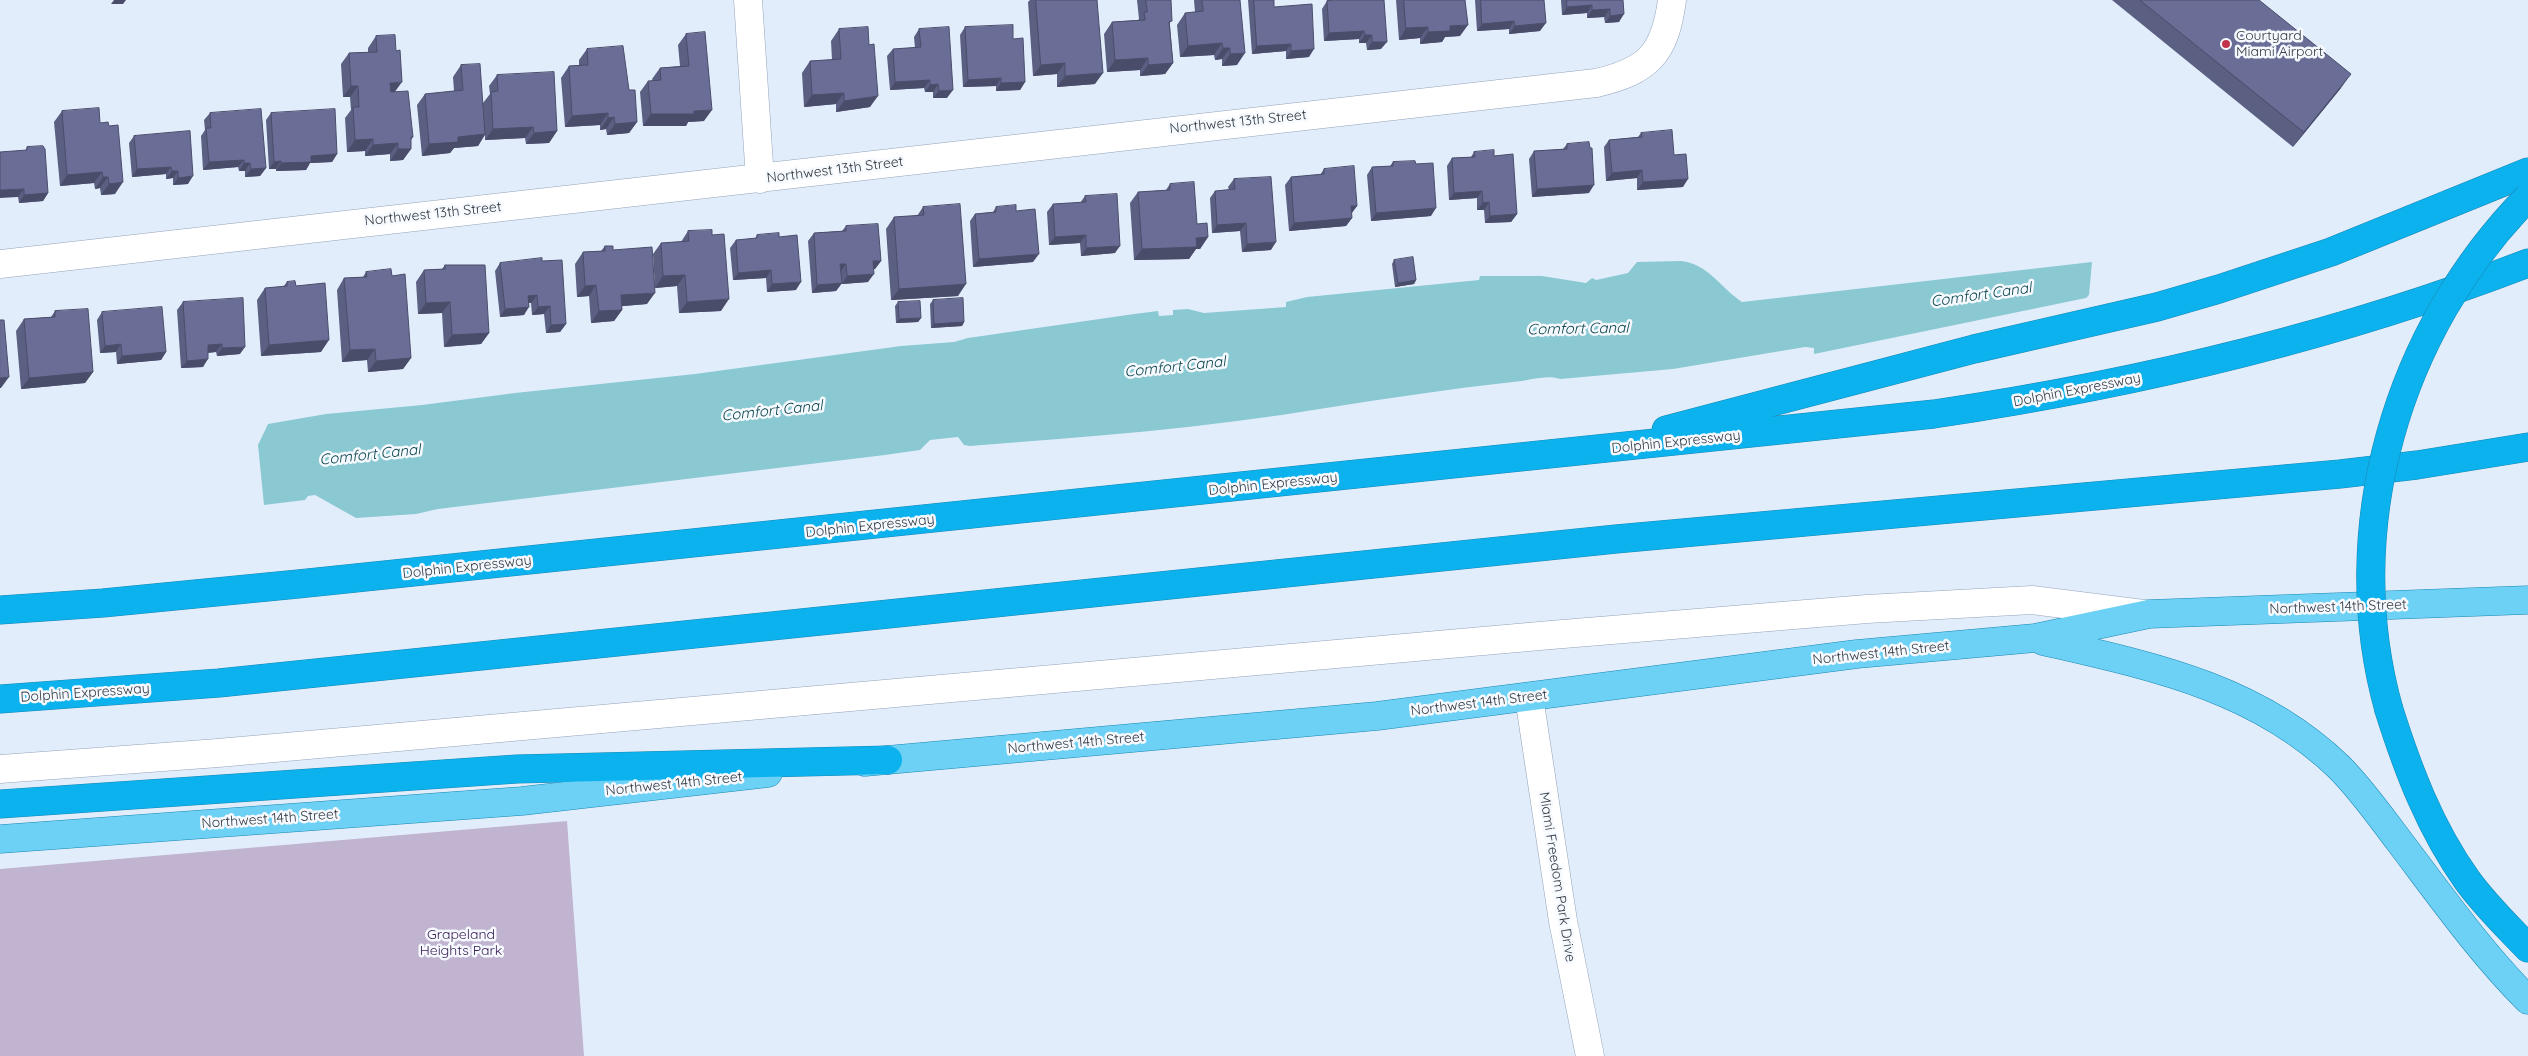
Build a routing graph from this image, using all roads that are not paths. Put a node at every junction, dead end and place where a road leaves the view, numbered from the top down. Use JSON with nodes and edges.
{"nodes":[{"id":1,"x":748,"y":0,"type":"edge"},
{"id":2,"x":1672,"y":0,"type":"edge"},
{"id":3,"x":2528,"y":172,"type":"edge"},
{"id":4,"x":760,"y":179,"type":"junction"},
{"id":5,"x":2528,"y":197,"type":"edge"},
{"id":6,"x":2528,"y":263,"type":"edge"},
{"id":7,"x":0,"y":264,"type":"edge"},
{"id":8,"x":2528,"y":446,"type":"edge"},
{"id":9,"x":1583,"y":452,"type":"junction"},
{"id":10,"x":2528,"y":600,"type":"edge"},
{"id":11,"x":0,"y":610,"type":"edge"},
{"id":12,"x":2149,"y":614,"type":"junction"},
{"id":13,"x":2035,"y":638,"type":"junction"},
{"id":14,"x":1529,"y":697,"type":"junction"},
{"id":15,"x":0,"y":699,"type":"edge"},
{"id":16,"x":888,"y":760,"type":"junction"},
{"id":17,"x":0,"y":769,"type":"edge"},
{"id":18,"x":0,"y":804,"type":"edge"},
{"id":19,"x":0,"y":839,"type":"edge"},
{"id":20,"x":2528,"y":948,"type":"edge"},
{"id":21,"x":2528,"y":1000,"type":"edge"},
{"id":22,"x":1590,"y":1056,"type":"edge"}],
"edges":[{"from":1,"to":4,"type":"street"},
{"from":2,"to":4,"type":"street","name":"Northwest 13th Street"},
{"from":3,"to":9,"type":"highway"},
{"from":4,"to":7,"type":"street","name":"Northwest 13th Street"},
{"from":5,"to":20,"type":"highway","bridge":true},
{"from":6,"to":9,"type":"highway","name":"Dolphin Expressway"},
{"from":8,"to":15,"type":"highway","name":"Dolphin Expressway"},
{"from":9,"to":11,"type":"highway","name":"Dolphin Expressway"},
{"from":10,"to":12,"type":"main road","name":"Northwest 14th Street"},
{"from":12,"to":13,"type":"main road","name":"Northwest 14th Street"},
{"from":12,"to":17,"type":"street","name":"Northwest 14th Street"},
{"from":13,"to":14,"type":"main road","name":"Northwest 14th Street"},
{"from":13,"to":21,"type":"main road"},
{"from":14,"to":16,"type":"main road","name":"Northwest 14th Street"},
{"from":14,"to":22,"type":"street","name":"Miami Freedom Park Drive"},
{"from":16,"to":18,"type":"highway"},
{"from":16,"to":19,"type":"main road","name":"Northwest 14th Street"}]}
